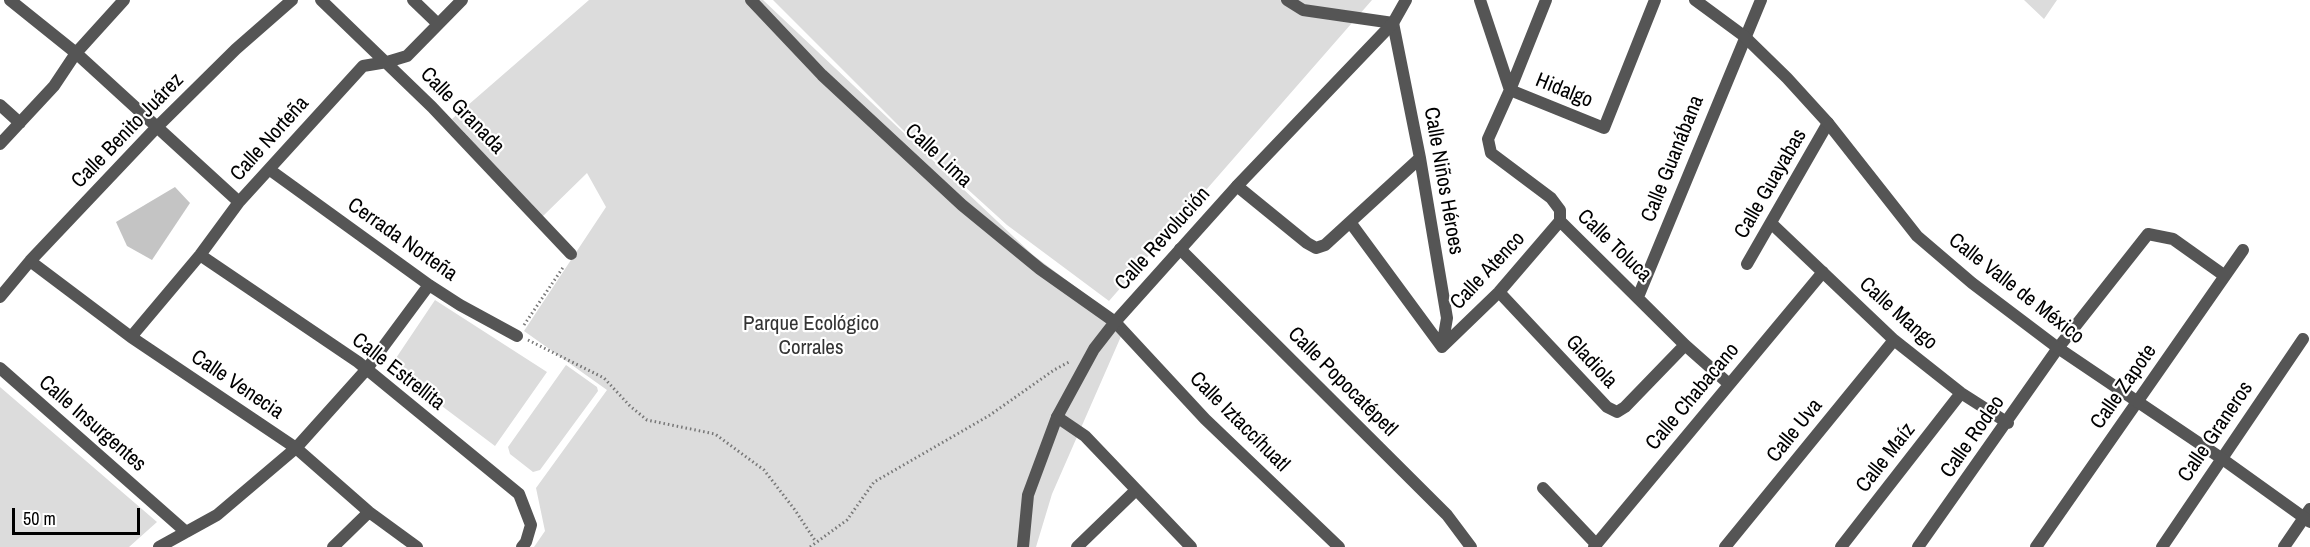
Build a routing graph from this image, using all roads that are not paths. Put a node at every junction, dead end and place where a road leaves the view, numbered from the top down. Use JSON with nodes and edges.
{"nodes":[{"id":1,"x":10,"y":0,"type":"edge"},
{"id":2,"x":124,"y":0,"type":"edge"},
{"id":3,"x":292,"y":0,"type":"edge"},
{"id":4,"x":321,"y":0,"type":"edge"},
{"id":5,"x":413,"y":0,"type":"edge"},
{"id":6,"x":462,"y":0,"type":"edge"},
{"id":7,"x":751,"y":0,"type":"edge"},
{"id":8,"x":1287,"y":0,"type":"edge"},
{"id":9,"x":1406,"y":0,"type":"edge"},
{"id":10,"x":1480,"y":0,"type":"edge"},
{"id":11,"x":1546,"y":0,"type":"edge"},
{"id":12,"x":1655,"y":0,"type":"edge"},
{"id":13,"x":1695,"y":0,"type":"edge"},
{"id":14,"x":1761,"y":0,"type":"edge"},
{"id":15,"x":1393,"y":23,"type":"junction"},
{"id":16,"x":438,"y":24,"type":"junction"},
{"id":17,"x":1744,"y":36,"type":"junction"},
{"id":18,"x":76,"y":53,"type":"junction"},
{"id":19,"x":387,"y":62,"type":"junction"},
{"id":20,"x":1510,"y":90,"type":"junction"},
{"id":21,"x":0,"y":105,"type":"edge"},
{"id":22,"x":20,"y":123,"type":"junction"},
{"id":23,"x":1828,"y":123,"type":"junction"},
{"id":24,"x":156,"y":128,"type":"junction"},
{"id":25,"x":0,"y":144,"type":"edge"},
{"id":26,"x":1420,"y":158,"type":"junction"},
{"id":27,"x":270,"y":170,"type":"junction"},
{"id":28,"x":1238,"y":186,"type":"junction"},
{"id":29,"x":239,"y":202,"type":"junction"},
{"id":30,"x":1560,"y":220,"type":"junction"},
{"id":31,"x":1350,"y":222,"type":"junction"},
{"id":32,"x":1772,"y":224,"type":"junction"},
{"id":33,"x":1180,"y":249,"type":"junction"},
{"id":34,"x":2243,"y":250,"type":"dead end"},
{"id":35,"x":571,"y":254,"type":"road end"},
{"id":36,"x":200,"y":255,"type":"junction"},
{"id":37,"x":30,"y":261,"type":"junction"},
{"id":38,"x":1747,"y":264,"type":"dead end"},
{"id":39,"x":1823,"y":272,"type":"junction"},
{"id":40,"x":2224,"y":276,"type":"junction"},
{"id":41,"x":429,"y":285,"type":"junction"},
{"id":42,"x":1499,"y":292,"type":"junction"},
{"id":43,"x":0,"y":297,"type":"edge"},
{"id":44,"x":1638,"y":297,"type":"junction"},
{"id":45,"x":1115,"y":322,"type":"junction"},
{"id":46,"x":517,"y":336,"type":"road end"},
{"id":47,"x":131,"y":337,"type":"junction"},
{"id":48,"x":2303,"y":339,"type":"dead end"},
{"id":49,"x":1894,"y":340,"type":"junction"},
{"id":50,"x":1685,"y":345,"type":"junction"},
{"id":51,"x":1443,"y":347,"type":"junction"},
{"id":52,"x":2058,"y":348,"type":"junction"},
{"id":53,"x":0,"y":368,"type":"edge"},
{"id":54,"x":366,"y":370,"type":"junction"},
{"id":55,"x":1729,"y":384,"type":"junction"},
{"id":56,"x":1961,"y":393,"type":"junction"},
{"id":57,"x":2138,"y":401,"type":"junction"},
{"id":58,"x":1057,"y":417,"type":"junction"},
{"id":59,"x":2008,"y":423,"type":"junction"},
{"id":60,"x":296,"y":448,"type":"junction"},
{"id":61,"x":2221,"y":458,"type":"junction"},
{"id":62,"x":1543,"y":488,"type":"dead end"},
{"id":63,"x":1136,"y":490,"type":"junction"},
{"id":64,"x":369,"y":512,"type":"junction"},
{"id":65,"x":2308,"y":516,"type":"edge"},
{"id":66,"x":186,"y":532,"type":"junction"},
{"id":67,"x":1595,"y":546,"type":"edge"},
{"id":68,"x":159,"y":547,"type":"edge"},
{"id":69,"x":333,"y":547,"type":"edge"},
{"id":70,"x":417,"y":547,"type":"edge"},
{"id":71,"x":522,"y":547,"type":"edge"},
{"id":72,"x":1023,"y":547,"type":"edge"},
{"id":73,"x":1077,"y":547,"type":"edge"},
{"id":74,"x":1191,"y":547,"type":"edge"},
{"id":75,"x":1339,"y":547,"type":"edge"},
{"id":76,"x":1471,"y":547,"type":"edge"},
{"id":77,"x":1725,"y":547,"type":"edge"},
{"id":78,"x":1841,"y":547,"type":"edge"},
{"id":79,"x":1918,"y":547,"type":"edge"},
{"id":80,"x":2036,"y":547,"type":"edge"},
{"id":81,"x":2162,"y":547,"type":"edge"},
{"id":82,"x":2284,"y":547,"type":"edge"}],
"edges":[{"from":1,"to":18,"type":"street"},
{"from":2,"to":18,"type":"street"},
{"from":3,"to":24,"type":"street","name":"Calle Benito Juárez"},
{"from":4,"to":19,"type":"street","name":"Calle Granada"},
{"from":5,"to":16,"type":"street"},
{"from":6,"to":16,"type":"street","name":"Calle Norteña"},
{"from":7,"to":45,"type":"street","name":"Calle Lima"},
{"from":8,"to":15,"type":"street"},
{"from":9,"to":15,"type":"street","name":"Calle Revolución"},
{"from":10,"to":20,"type":"street"},
{"from":11,"to":20,"type":"street","name":"Calle Toluca"},
{"from":12,"to":20,"type":"street","name":"Hidalgo"},
{"from":13,"to":17,"type":"street","name":"Calle Valle de México"},
{"from":14,"to":17,"type":"street","name":"Calle Guanábana"},
{"from":15,"to":26,"type":"street","name":"Calle Niños Héroes"},
{"from":15,"to":28,"type":"street","name":"Calle Revolución"},
{"from":16,"to":19,"type":"street","name":"Calle Norteña"},
{"from":17,"to":23,"type":"street","name":"Calle Valle de México"},
{"from":17,"to":44,"type":"street","name":"Calle Guanábana"},
{"from":18,"to":22,"type":"street"},
{"from":18,"to":24,"type":"street"},
{"from":19,"to":27,"type":"street","name":"Calle Norteña"},
{"from":19,"to":35,"type":"street","name":"Calle Granada"},
{"from":20,"to":30,"type":"street","name":"Calle Toluca"},
{"from":21,"to":22,"type":"street"},
{"from":22,"to":25,"type":"street"},
{"from":23,"to":32,"type":"street","name":"Calle Guayabas"},
{"from":23,"to":52,"type":"street","name":"Calle Valle de México"},
{"from":24,"to":29,"type":"street"},
{"from":24,"to":37,"type":"street","name":"Calle Benito Juárez"},
{"from":26,"to":31,"type":"street"},
{"from":26,"to":51,"type":"street","name":"Calle Niños Héroes"},
{"from":27,"to":29,"type":"street","name":"Calle Norteña"},
{"from":27,"to":41,"type":"street","name":"Cerrada Norteña"},
{"from":28,"to":31,"type":"street"},
{"from":28,"to":33,"type":"street","name":"Calle Revolución"},
{"from":29,"to":36,"type":"street","name":"Calle Norteña"},
{"from":30,"to":42,"type":"street","name":"Calle Atenco"},
{"from":30,"to":44,"type":"street","name":"Calle Toluca"},
{"from":31,"to":51,"type":"street"},
{"from":32,"to":38,"type":"street","name":"Calle Guayabas"},
{"from":32,"to":39,"type":"street","name":"Calle Mango"},
{"from":33,"to":45,"type":"street","name":"Calle Revolución"},
{"from":33,"to":76,"type":"street","name":"Calle Popocatépetl"},
{"from":34,"to":40,"type":"street","name":"Calle Zapote"},
{"from":36,"to":47,"type":"street","name":"Calle Norteña"},
{"from":36,"to":54,"type":"street","name":"Calle Estrellita"},
{"from":37,"to":43,"type":"street","name":"Calle Benito Juárez"},
{"from":37,"to":47,"type":"street","name":"Calle Venecia"},
{"from":39,"to":49,"type":"street","name":"Calle Mango"},
{"from":39,"to":55,"type":"street","name":"Calle Chabacano"},
{"from":40,"to":52,"type":"street","name":"Calle Rodeo"},
{"from":40,"to":57,"type":"street","name":"Calle Zapote"},
{"from":41,"to":46,"type":"street","name":"Cerrada Norteña"},
{"from":41,"to":54,"type":"street"},
{"from":42,"to":50,"type":"street","name":"Gladiola"},
{"from":42,"to":51,"type":"street","name":"Calle Atenco"},
{"from":44,"to":50,"type":"street","name":"Calle Toluca"},
{"from":45,"to":58,"type":"street","name":"Calle Revolución"},
{"from":45,"to":75,"type":"street","name":"Calle Iztaccíhuatl"},
{"from":47,"to":60,"type":"street","name":"Calle Venecia"},
{"from":48,"to":61,"type":"street","name":"Calle Graneros"},
{"from":49,"to":56,"type":"street","name":"Calle Mango"},
{"from":49,"to":77,"type":"street","name":"Calle Uva"},
{"from":50,"to":55,"type":"street","name":"Calle Toluca"},
{"from":52,"to":57,"type":"street","name":"Calle Valle de México"},
{"from":52,"to":59,"type":"street","name":"Calle Rodeo"},
{"from":53,"to":66,"type":"street","name":"Calle Insurgentes"},
{"from":54,"to":60,"type":"street"},
{"from":54,"to":71,"type":"street","name":"Calle Estrellita"},
{"from":55,"to":67,"type":"street","name":"Calle Chabacano"},
{"from":56,"to":59,"type":"street","name":"Calle Mango"},
{"from":56,"to":78,"type":"street","name":"Calle Maíz"},
{"from":57,"to":61,"type":"street","name":"Calle Valle de México"},
{"from":57,"to":80,"type":"street","name":"Calle Zapote"},
{"from":58,"to":63,"type":"street"},
{"from":58,"to":72,"type":"street","name":"Calle Revolución"},
{"from":59,"to":79,"type":"street","name":"Calle Rodeo"},
{"from":60,"to":64,"type":"street","name":"Calle Venecia"},
{"from":60,"to":66,"type":"street"},
{"from":61,"to":65,"type":"street","name":"Calle Valle de México"},
{"from":61,"to":81,"type":"street","name":"Calle Graneros"},
{"from":62,"to":67,"type":"street"},
{"from":63,"to":73,"type":"street"},
{"from":63,"to":74,"type":"street"},
{"from":64,"to":69,"type":"street"},
{"from":64,"to":70,"type":"street","name":"Calle Venecia"},
{"from":65,"to":82,"type":"street"},
{"from":66,"to":68,"type":"street"}]}
